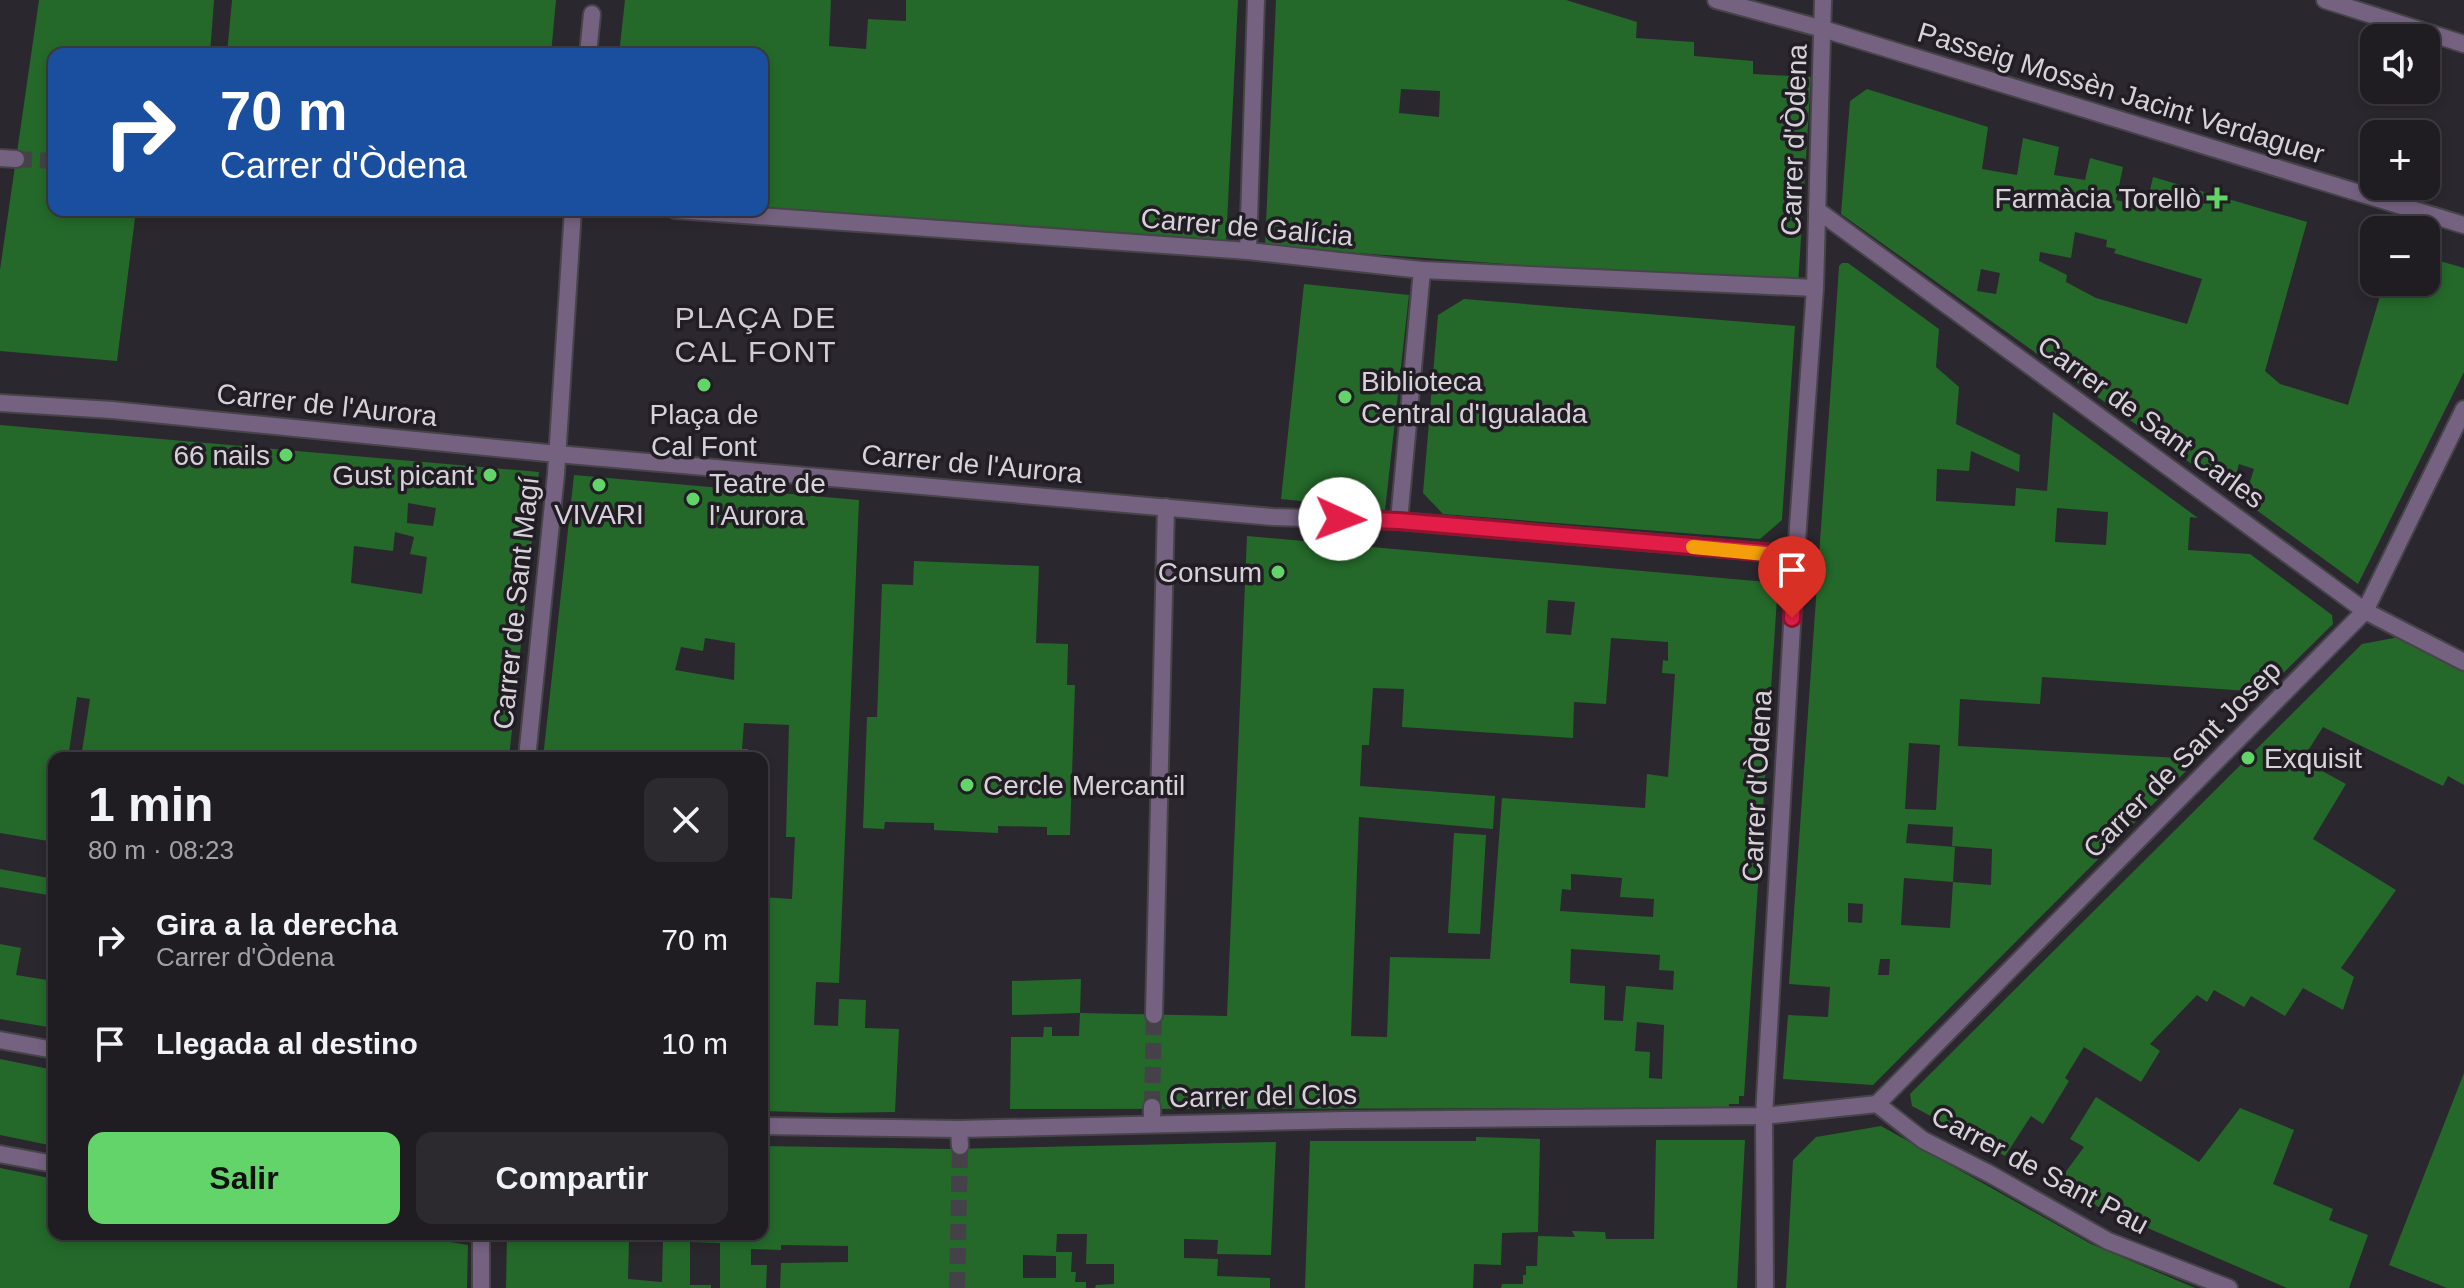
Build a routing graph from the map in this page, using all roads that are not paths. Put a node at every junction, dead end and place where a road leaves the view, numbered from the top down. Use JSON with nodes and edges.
{"nodes":[{"id":1,"x":1256,"y":0,"type":"edge"},
{"id":2,"x":1716,"y":0,"type":"edge"},
{"id":3,"x":1823,"y":0,"type":"edge"},
{"id":4,"x":2325,"y":0,"type":"edge"},
{"id":5,"x":592,"y":14,"type":"dead end"},
{"id":6,"x":1823,"y":29,"type":"junction"},
{"id":7,"x":2464,"y":44,"type":"edge"},
{"id":8,"x":589,"y":48,"type":"edge"},
{"id":9,"x":1817,"y":210,"type":"junction"},
{"id":10,"x":573,"y":216,"type":"edge"},
{"id":11,"x":759,"y":216,"type":"edge"},
{"id":12,"x":2464,"y":225,"type":"edge"},
{"id":13,"x":1248,"y":251,"type":"junction"},
{"id":14,"x":1422,"y":270,"type":"junction"},
{"id":15,"x":1815,"y":288,"type":"junction"},
{"id":16,"x":0,"y":403,"type":"edge"},
{"id":17,"x":2464,"y":409,"type":"edge"},
{"id":18,"x":557,"y":454,"type":"junction"},
{"id":19,"x":1166,"y":507,"type":"junction"},
{"id":20,"x":1399,"y":521,"type":"junction"},
{"id":21,"x":1796,"y":555,"type":"junction"},
{"id":22,"x":2365,"y":611,"type":"junction"},
{"id":23,"x":2464,"y":662,"type":"edge"},
{"id":24,"x":528,"y":752,"type":"edge"},
{"id":25,"x":1154,"y":1015,"type":"tunnel mouth"},
{"id":26,"x":0,"y":1040,"type":"edge"},
{"id":27,"x":48,"y":1049,"type":"edge"},
{"id":28,"x":1877,"y":1104,"type":"junction"},
{"id":29,"x":1764,"y":1116,"type":"junction"},
{"id":30,"x":768,"y":1126,"type":"edge"},
{"id":31,"x":0,"y":1154,"type":"edge"},
{"id":32,"x":48,"y":1163,"type":"edge"},
{"id":33,"x":481,"y":1240,"type":"edge"},
{"id":34,"x":481,"y":1288,"type":"edge"},
{"id":35,"x":1765,"y":1288,"type":"edge"},
{"id":36,"x":2229,"y":1288,"type":"edge"}],
"edges":[{"from":1,"to":13,"type":"street"},
{"from":2,"to":6,"type":"street","name":"Passeig Mossèn Jacint Verdaguer"},
{"from":3,"to":6,"type":"street","name":"Carrer d'Òdena"},
{"from":4,"to":7,"type":"street"},
{"from":5,"to":8,"type":"street"},
{"from":6,"to":9,"type":"street","name":"Carrer d'Òdena"},
{"from":6,"to":12,"type":"street","name":"Passeig Mossèn Jacint Verdaguer"},
{"from":9,"to":15,"type":"street","name":"Carrer d'Òdena"},
{"from":9,"to":22,"type":"street","name":"Carrer de Sant Carles"},
{"from":10,"to":18,"type":"street"},
{"from":11,"to":13,"type":"street","name":"Carrer de Galícia"},
{"from":13,"to":14,"type":"street","name":"Carrer de Galícia"},
{"from":14,"to":15,"type":"street","name":"Carrer de Galícia"},
{"from":14,"to":20,"type":"street"},
{"from":15,"to":21,"type":"street","name":"Carrer d'Òdena"},
{"from":16,"to":18,"type":"street","name":"Carrer de l'Aurora"},
{"from":17,"to":22,"type":"street","name":"Carrer de Sant Josep"},
{"from":18,"to":19,"type":"street","name":"Carrer de l'Aurora"},
{"from":18,"to":24,"type":"street","name":"Carrer de Sant Magí"},
{"from":19,"to":20,"type":"street","name":"Carrer de l'Aurora"},
{"from":19,"to":25,"type":"street"},
{"from":20,"to":21,"type":"street","name":"Carrer de l'Aurora"},
{"from":21,"to":29,"type":"street","name":"Carrer d'Òdena"},
{"from":22,"to":23,"type":"street","name":"Carrer de Sant Carles"},
{"from":22,"to":28,"type":"street","name":"Carrer de Sant Josep"},
{"from":26,"to":27,"type":"street"},
{"from":28,"to":29,"type":"street","name":"Carrer del Clos"},
{"from":28,"to":36,"type":"street","name":"Carrer de Sant Pau"},
{"from":29,"to":30,"type":"street","name":"Carrer del Clos"},
{"from":29,"to":35,"type":"street","name":"Carrer d'Òdena"},
{"from":31,"to":32,"type":"street"},
{"from":33,"to":34,"type":"street"}]}
